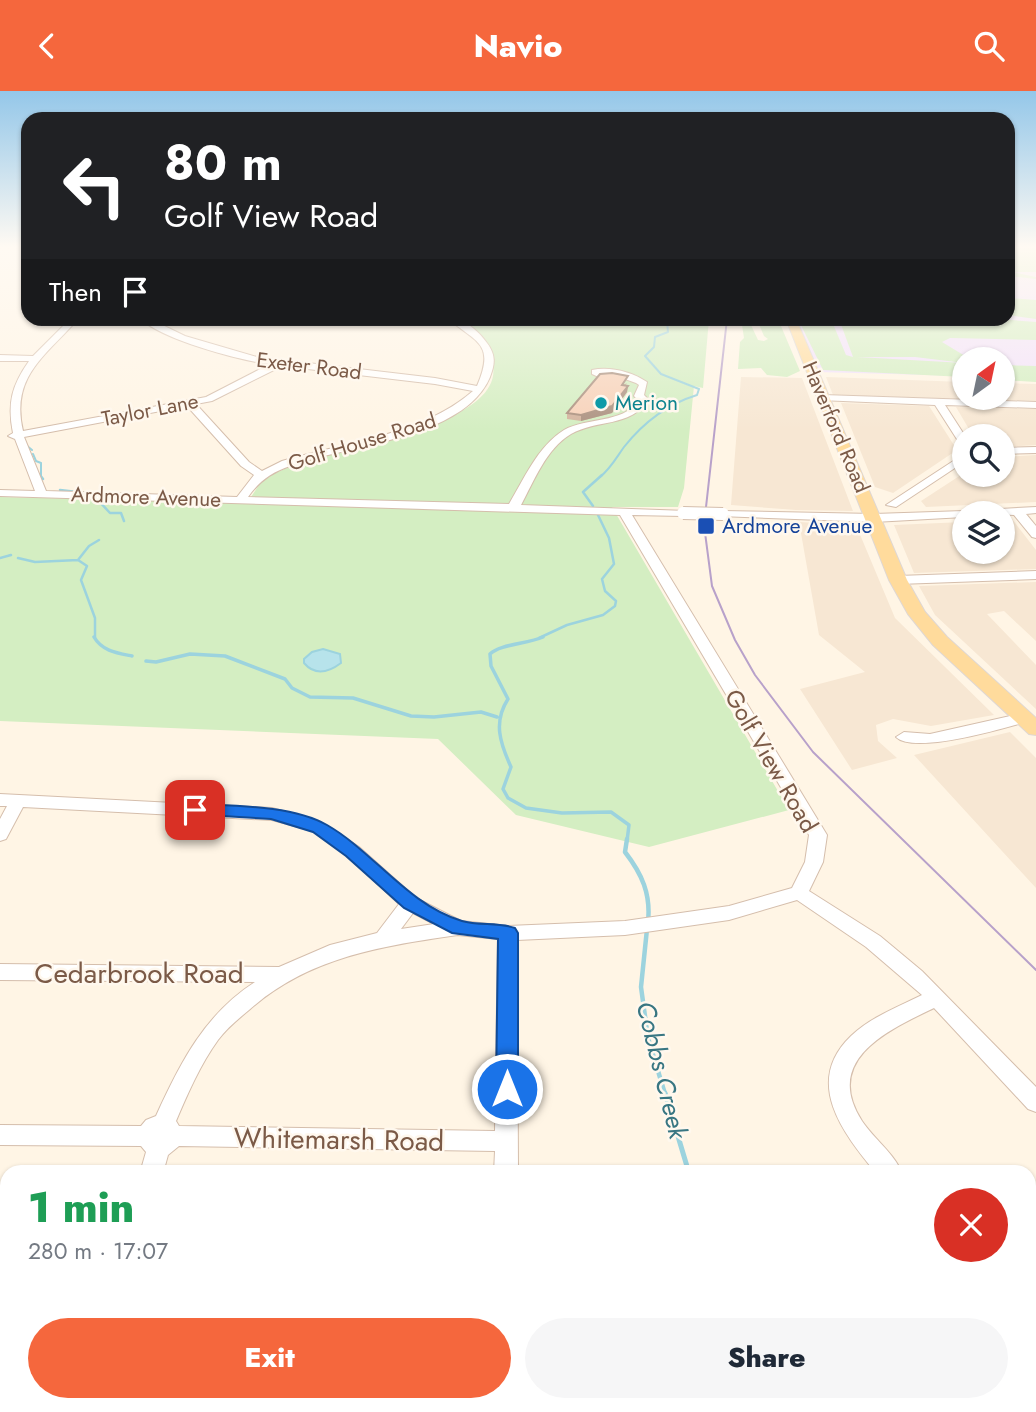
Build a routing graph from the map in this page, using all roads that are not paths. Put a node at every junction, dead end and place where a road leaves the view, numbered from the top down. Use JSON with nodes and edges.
{"nodes":[{"id":1,"x":66,"y":326,"type":"edge"},
{"id":2,"x":159,"y":326,"type":"edge"},
{"id":3,"x":460,"y":326,"type":"edge"},
{"id":4,"x":793,"y":326,"type":"edge"},
{"id":5,"x":0,"y":358,"type":"edge"},
{"id":6,"x":30,"y":358,"type":"junction"},
{"id":7,"x":280,"y":363,"type":"junction"},
{"id":8,"x":611,"y":373,"type":"edge"},
{"id":9,"x":480,"y":390,"type":"junction"},
{"id":10,"x":823,"y":398,"type":"junction"},
{"id":11,"x":938,"y":401,"type":"junction"},
{"id":12,"x":190,"y":404,"type":"junction"},
{"id":13,"x":1036,"y":405,"type":"edge"},
{"id":14,"x":953,"y":424,"type":"edge"},
{"id":15,"x":13,"y":436,"type":"junction"},
{"id":16,"x":1036,"y":450,"type":"edge"},
{"id":17,"x":1015,"y":451,"type":"edge"},
{"id":18,"x":952,"y":465,"type":"edge"},
{"id":19,"x":261,"y":475,"type":"junction"},
{"id":20,"x":0,"y":493,"type":"edge"},
{"id":21,"x":43,"y":494,"type":"junction"},
{"id":22,"x":240,"y":500,"type":"junction"},
{"id":23,"x":892,"y":505,"type":"junction"},
{"id":24,"x":513,"y":508,"type":"junction"},
{"id":25,"x":871,"y":510,"type":"junction"},
{"id":26,"x":1036,"y":510,"type":"edge"},
{"id":27,"x":625,"y":511,"type":"junction"},
{"id":28,"x":1017,"y":511,"type":"joint"},
{"id":29,"x":952,"y":515,"type":"edge"},
{"id":30,"x":906,"y":517,"type":"junction"},
{"id":31,"x":1036,"y":534,"type":"edge"},
{"id":32,"x":1036,"y":575,"type":"edge"},
{"id":33,"x":898,"y":580,"type":"junction"},
{"id":34,"x":1030,"y":724,"type":"edge"},
{"id":35,"x":904,"y":737,"type":"dead end"},
{"id":36,"x":9,"y":800,"type":"edge"},
{"id":37,"x":0,"y":835,"type":"edge"},
{"id":38,"x":799,"y":893,"type":"junction"},
{"id":39,"x":411,"y":903,"type":"junction"},
{"id":40,"x":458,"y":928,"type":"junction"},
{"id":41,"x":508,"y":933,"type":"junction"},
{"id":42,"x":384,"y":937,"type":"junction"},
{"id":43,"x":0,"y":972,"type":"edge"},
{"id":44,"x":233,"y":974,"type":"junction"},
{"id":45,"x":278,"y":974,"type":"junction"},
{"id":46,"x":937,"y":997,"type":"junction"},
{"id":47,"x":245,"y":999,"type":"junction"},
{"id":48,"x":1036,"y":1102,"type":"edge"},
{"id":49,"x":0,"y":1135,"type":"edge"},
{"id":50,"x":160,"y":1136,"type":"junction"},
{"id":51,"x":506,"y":1141,"type":"junction"},
{"id":52,"x":153,"y":1165,"type":"edge"},
{"id":53,"x":506,"y":1165,"type":"edge"},
{"id":54,"x":885,"y":1165,"type":"edge"}],
"edges":[{"from":1,"to":6,"type":"street"},
{"from":2,"to":7,"type":"street","name":"Exeter Road"},
{"from":3,"to":9,"type":"street"},
{"from":4,"to":10,"type":"main road","name":"Haverford Road"},
{"from":5,"to":6,"type":"street"},
{"from":6,"to":15,"type":"street"},
{"from":7,"to":9,"type":"street","name":"Exeter Road"},
{"from":7,"to":12,"type":"street","name":"Taylor Lane"},
{"from":8,"to":24,"type":"street"},
{"from":9,"to":19,"type":"street","name":"Golf House Road"},
{"from":10,"to":11,"type":"street"},
{"from":10,"to":25,"type":"main road","name":"Haverford Road"},
{"from":11,"to":13,"type":"street"},
{"from":11,"to":14,"type":"street"},
{"from":12,"to":15,"type":"street","name":"Taylor Lane"},
{"from":12,"to":19,"type":"street"},
{"from":15,"to":21,"type":"street"},
{"from":16,"to":17,"type":"street"},
{"from":18,"to":23,"type":"street"},
{"from":19,"to":22,"type":"street","name":"Golf House Road"},
{"from":20,"to":21,"type":"street","name":"Ardmore Avenue"},
{"from":21,"to":22,"type":"street","name":"Ardmore Avenue"},
{"from":22,"to":24,"type":"street","name":"Ardmore Avenue"},
{"from":23,"to":25,"type":"street"},
{"from":23,"to":30,"type":"street"},
{"from":24,"to":27,"type":"street","name":"Ardmore Avenue"},
{"from":25,"to":27,"type":"street","name":"Ardmore Avenue","bridge":true},
{"from":25,"to":30,"type":"street","name":"Ardmore Avenue"},
{"from":25,"to":33,"type":"main road","name":"Haverford Road"},
{"from":26,"to":28,"type":"street"},
{"from":27,"to":38,"type":"street","name":"Golf View Road"},
{"from":28,"to":31,"type":"street"},
{"from":29,"to":30,"type":"street","name":"Ardmore Avenue"},
{"from":32,"to":33,"type":"street"},
{"from":33,"to":34,"type":"main road","name":"Haverford Road"},
{"from":34,"to":35,"type":"street"},
{"from":36,"to":37,"type":"street"},
{"from":36,"to":39,"type":"street"},
{"from":38,"to":41,"type":"street"},
{"from":38,"to":46,"type":"street"},
{"from":39,"to":40,"type":"street"},
{"from":39,"to":42,"type":"street"},
{"from":40,"to":41,"type":"street"},
{"from":40,"to":42,"type":"street"},
{"from":41,"to":51,"type":"street"},
{"from":42,"to":45,"type":"street"},
{"from":43,"to":44,"type":"street","name":"Cedarbrook Road"},
{"from":44,"to":45,"type":"street","name":"Cedarbrook Road"},
{"from":44,"to":47,"type":"street"},
{"from":45,"to":47,"type":"street"},
{"from":46,"to":48,"type":"street"},
{"from":46,"to":54,"type":"street"},
{"from":47,"to":50,"type":"street"},
{"from":49,"to":50,"type":"street","name":"Whitemarsh Road"},
{"from":50,"to":51,"type":"street","name":"Whitemarsh Road"},
{"from":50,"to":52,"type":"street"},
{"from":51,"to":53,"type":"street"}]}
